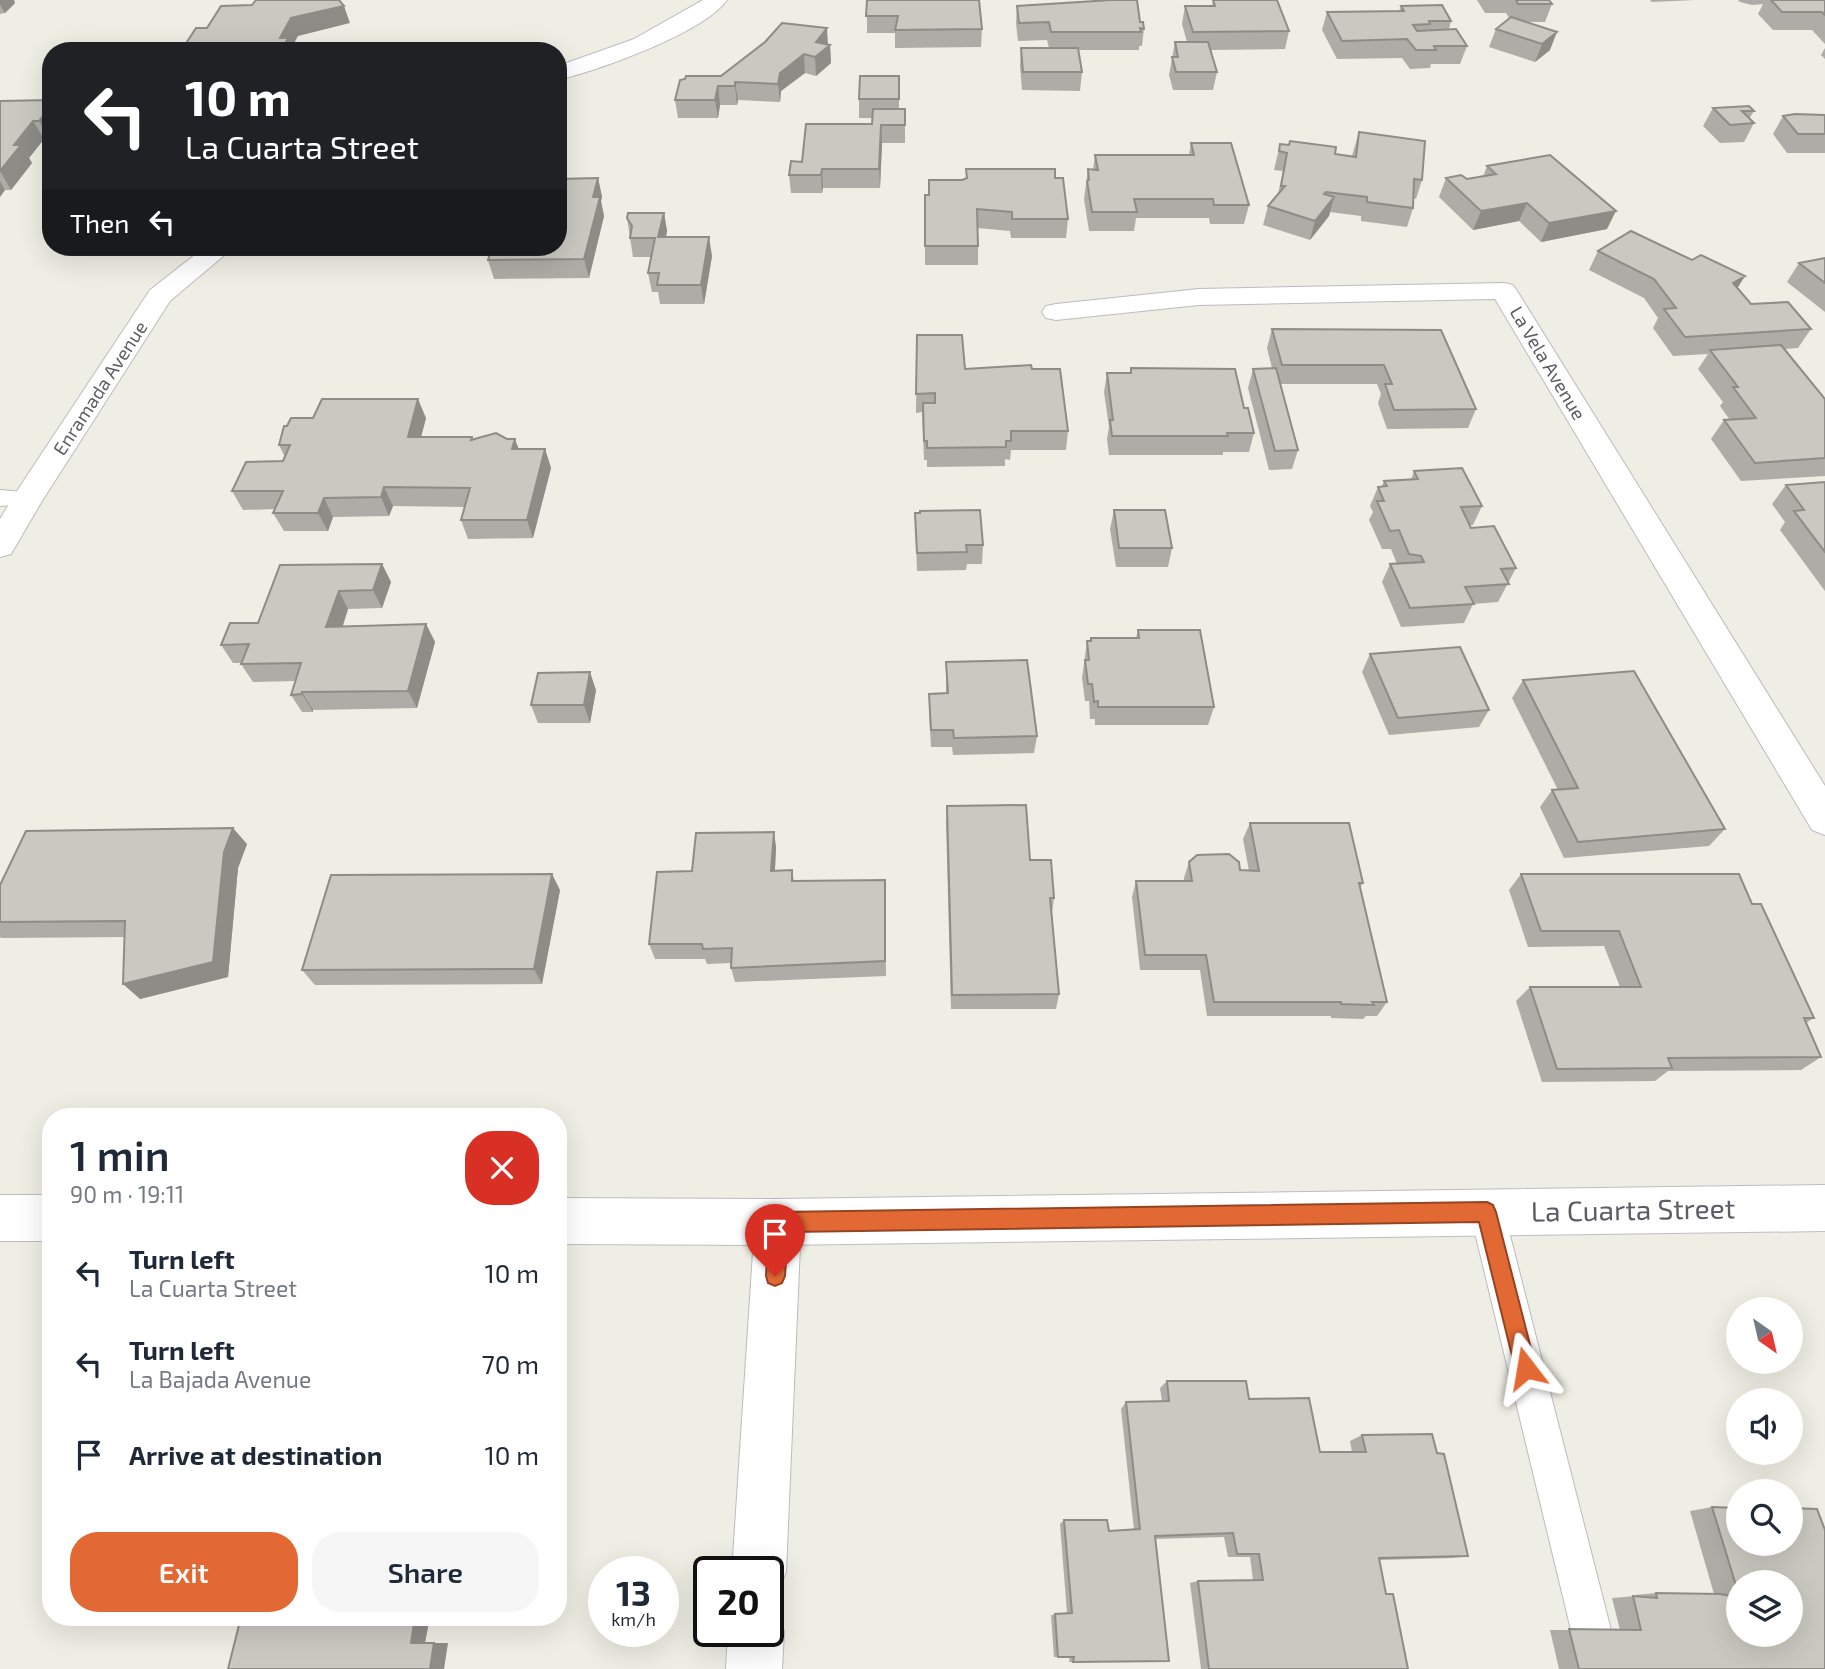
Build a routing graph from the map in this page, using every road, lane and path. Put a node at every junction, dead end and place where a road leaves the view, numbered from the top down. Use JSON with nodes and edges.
{"nodes":[{"id":1,"x":717,"y":0,"type":"edge"},
{"id":2,"x":567,"y":70,"type":"edge"},
{"id":3,"x":210,"y":256,"type":"edge"},
{"id":4,"x":1056,"y":312,"type":"dead end"},
{"id":5,"x":14,"y":498,"type":"edge"},
{"id":6,"x":0,"y":546,"type":"edge"},
{"id":7,"x":1825,"y":819,"type":"edge"},
{"id":8,"x":1825,"y":1208,"type":"edge"},
{"id":9,"x":1487,"y":1212,"type":"junction"},
{"id":10,"x":0,"y":1218,"type":"edge"},
{"id":11,"x":42,"y":1218,"type":"edge"},
{"id":12,"x":567,"y":1221,"type":"edge"},
{"id":13,"x":779,"y":1222,"type":"junction"},
{"id":14,"x":760,"y":1556,"type":"edge"},
{"id":15,"x":1591,"y":1630,"type":"edge"},
{"id":16,"x":755,"y":1647,"type":"edge"},
{"id":17,"x":754,"y":1669,"type":"edge"}],
"edges":[{"from":1,"to":2,"type":"street"},
{"from":3,"to":5,"type":"street","name":"Enramada Avenue"},
{"from":4,"to":7,"type":"street","name":"La Vela Avenue"},
{"from":5,"to":6,"type":"street","name":"Enramada Avenue"},
{"from":8,"to":9,"type":"street","name":"La Cuarta Street"},
{"from":9,"to":13,"type":"street","name":"La Cuarta Street"},
{"from":9,"to":15,"type":"lane"},
{"from":10,"to":11,"type":"street"},
{"from":12,"to":13,"type":"street","name":"La Cuarta Street"},
{"from":13,"to":14,"type":"street"},
{"from":16,"to":17,"type":"street"}]}
